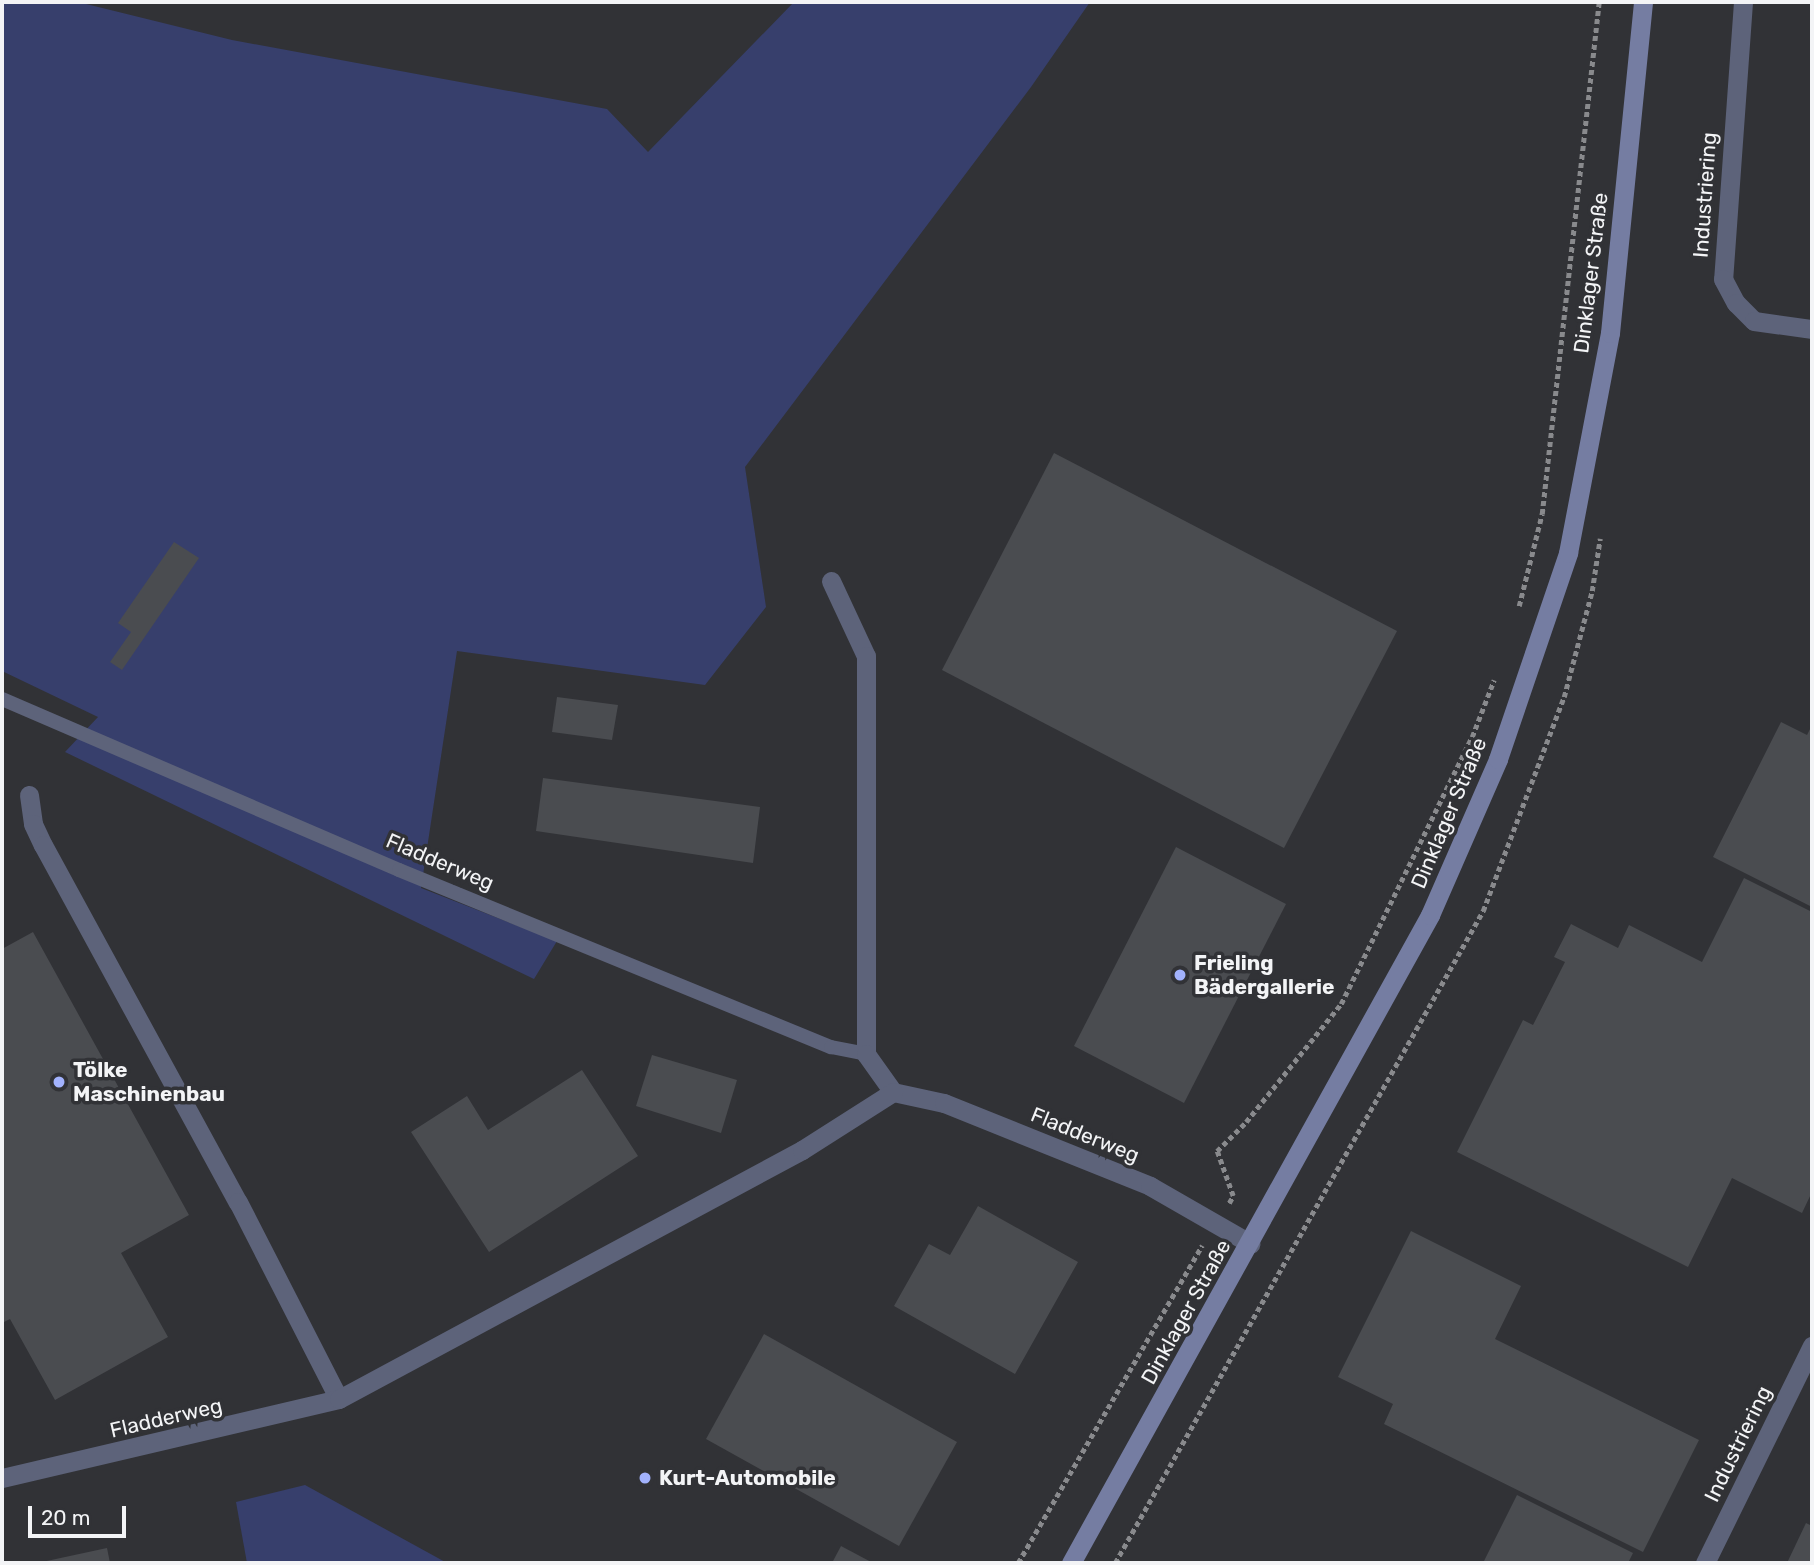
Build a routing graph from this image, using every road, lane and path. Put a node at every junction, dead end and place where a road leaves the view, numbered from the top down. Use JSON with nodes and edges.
{"nodes":[{"id":1,"x":1600,"y":2,"type":"edge"},
{"id":2,"x":1643,"y":2,"type":"edge"},
{"id":3,"x":1743,"y":2,"type":"edge"},
{"id":4,"x":1812,"y":329,"type":"edge"},
{"id":5,"x":831,"y":581,"type":"dead end"},
{"id":6,"x":1516,"y":619,"type":"dead end"},
{"id":7,"x":1499,"y":667,"type":"dead end"},
{"id":8,"x":2,"y":699,"type":"edge"},
{"id":9,"x":29,"y":795,"type":"dead end"},
{"id":10,"x":866,"y":1054,"type":"junction"},
{"id":11,"x":893,"y":1092,"type":"junction"},
{"id":12,"x":1216,"y":1222,"type":"junction"},
{"id":13,"x":1251,"y":1244,"type":"junction"},
{"id":14,"x":1812,"y":1346,"type":"edge"},
{"id":15,"x":339,"y":1399,"type":"junction"},
{"id":16,"x":2,"y":1478,"type":"edge"},
{"id":17,"x":1018,"y":1563,"type":"edge"},
{"id":18,"x":1070,"y":1563,"type":"edge"},
{"id":19,"x":1705,"y":1563,"type":"edge"}],
"edges":[{"from":1,"to":6,"type":"path"},
{"from":2,"to":13,"type":"main road","name":"Dinklager Straße"},
{"from":3,"to":4,"type":"street","name":"Industriering"},
{"from":5,"to":10,"type":"street"},
{"from":7,"to":12,"type":"path"},
{"from":8,"to":10,"type":"lane","name":"Fladderweg"},
{"from":9,"to":15,"type":"street"},
{"from":10,"to":11,"type":"street"},
{"from":11,"to":12,"type":"street","name":"Fladderweg"},
{"from":11,"to":15,"type":"street","name":"Fladderweg"},
{"from":12,"to":13,"type":"street","name":"Fladderweg"},
{"from":12,"to":17,"type":"path"},
{"from":13,"to":18,"type":"main road","name":"Dinklager Straße"},
{"from":14,"to":19,"type":"street","name":"Industriering"},
{"from":15,"to":16,"type":"street","name":"Fladderweg"}]}
